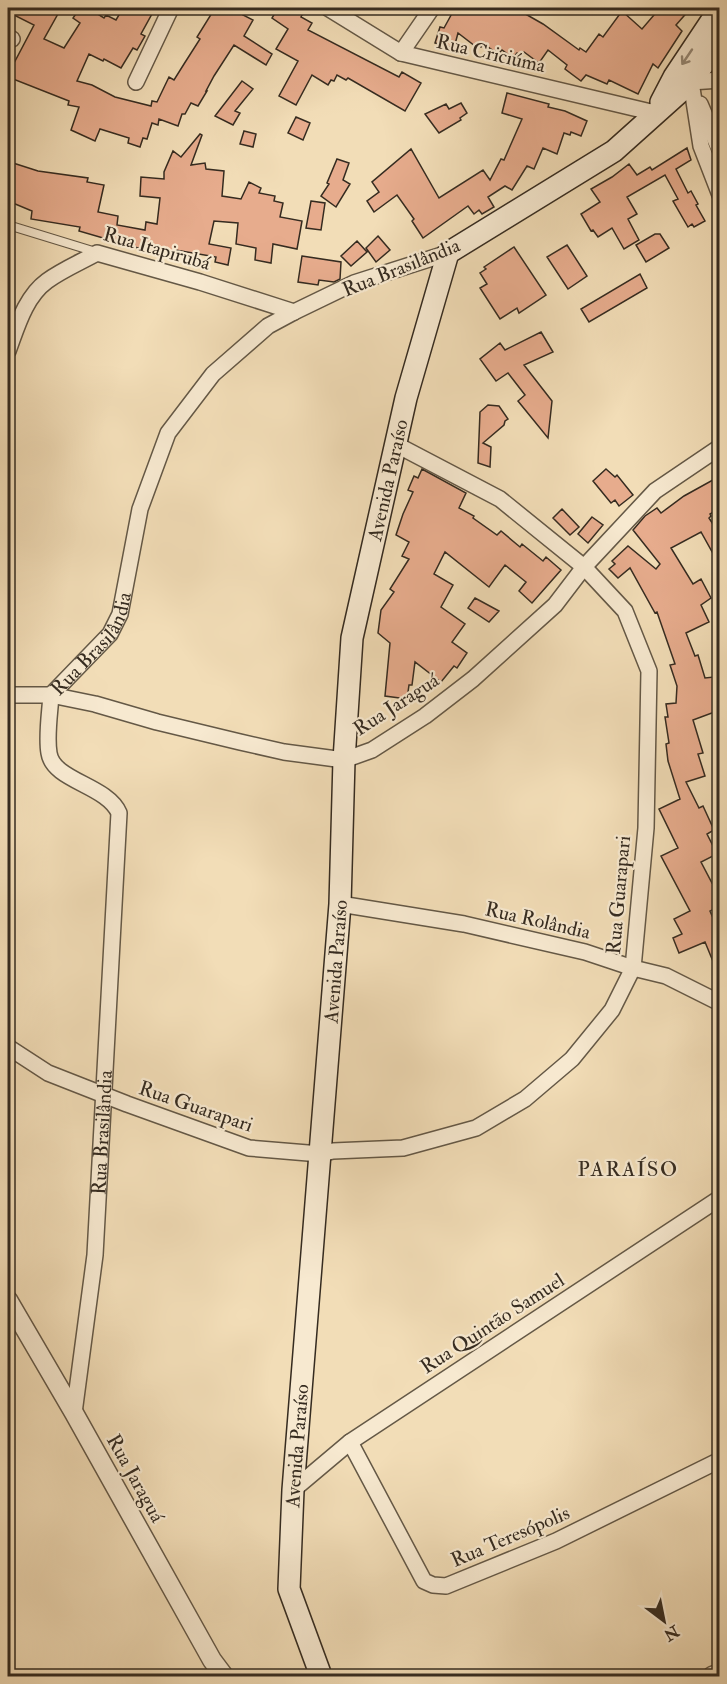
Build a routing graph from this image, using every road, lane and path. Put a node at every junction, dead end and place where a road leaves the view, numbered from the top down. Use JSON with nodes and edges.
{"nodes":[{"id":1,"x":171,"y":8,"type":"edge"},
{"id":2,"x":328,"y":8,"type":"edge"},
{"id":3,"x":432,"y":8,"type":"edge"},
{"id":4,"x":720,"y":8,"type":"edge"},
{"id":5,"x":720,"y":40,"type":"edge"},
{"id":6,"x":401,"y":53,"type":"junction"},
{"id":7,"x":720,"y":80,"type":"edge"},
{"id":8,"x":136,"y":82,"type":"dead end"},
{"id":9,"x":691,"y":82,"type":"junction"},
{"id":10,"x":655,"y":113,"type":"junction"},
{"id":11,"x":720,"y":151,"type":"edge"},
{"id":12,"x":720,"y":195,"type":"edge"},
{"id":13,"x":8,"y":225,"type":"edge"},
{"id":14,"x":97,"y":253,"type":"junction"},
{"id":15,"x":448,"y":253,"type":"junction"},
{"id":16,"x":294,"y":312,"type":"junction"},
{"id":17,"x":8,"y":351,"type":"edge"},
{"id":18,"x":395,"y":444,"type":"junction"},
{"id":19,"x":720,"y":447,"type":"edge"},
{"id":20,"x":584,"y":567,"type":"junction"},
{"id":21,"x":8,"y":695,"type":"edge"},
{"id":22,"x":51,"y":695,"type":"junction"},
{"id":23,"x":344,"y":760,"type":"junction"},
{"id":24,"x":340,"y":904,"type":"junction"},
{"id":25,"x":633,"y":968,"type":"junction"},
{"id":26,"x":720,"y":1003,"type":"edge"},
{"id":27,"x":8,"y":1047,"type":"edge"},
{"id":28,"x":103,"y":1094,"type":"junction"},
{"id":29,"x":320,"y":1154,"type":"junction"},
{"id":30,"x":720,"y":1198,"type":"edge"},
{"id":31,"x":8,"y":1300,"type":"edge"},
{"id":32,"x":74,"y":1413,"type":"junction"},
{"id":33,"x":350,"y":1442,"type":"junction"},
{"id":34,"x":720,"y":1460,"type":"edge"},
{"id":35,"x":293,"y":1490,"type":"junction"},
{"id":36,"x":720,"y":1672,"type":"edge"},
{"id":37,"x":225,"y":1677,"type":"edge"},
{"id":38,"x":321,"y":1677,"type":"edge"},
{"id":39,"x":712,"y":1677,"type":"edge"}],
"edges":[{"from":1,"to":8,"type":"street"},
{"from":2,"to":6,"type":"street","name":"Rua Criciúma"},
{"from":3,"to":6,"type":"street"},
{"from":4,"to":10,"type":"main road","one_way":true},
{"from":5,"to":9,"type":"main road","name":"Rua Brasilândia"},
{"from":6,"to":10,"type":"street","name":"Rua Criciúma"},
{"from":7,"to":9,"type":"street"},
{"from":9,"to":10,"type":"main road","name":"Rua Brasilândia"},
{"from":9,"to":11,"type":"street"},
{"from":9,"to":12,"type":"street"},
{"from":10,"to":15,"type":"main road","name":"Rua Brasilândia"},
{"from":13,"to":14,"type":"lane","name":"Rua Itapirubá"},
{"from":14,"to":16,"type":"street","name":"Rua Itapirubá"},
{"from":14,"to":17,"type":"street"},
{"from":15,"to":16,"type":"street","name":"Rua Brasilândia"},
{"from":15,"to":18,"type":"main road","name":"Avenida Paraíso"},
{"from":16,"to":22,"type":"street","name":"Rua Brasilândia"},
{"from":18,"to":20,"type":"street","name":"Rua Guarapari"},
{"from":18,"to":23,"type":"main road","name":"Avenida Paraíso"},
{"from":19,"to":20,"type":"street","name":"Rua Jaraguá"},
{"from":20,"to":23,"type":"street","name":"Rua Jaraguá"},
{"from":20,"to":25,"type":"street","name":"Rua Guarapari"},
{"from":21,"to":22,"type":"street","name":"Rua Jaraguá"},
{"from":22,"to":23,"type":"street","name":"Rua Jaraguá"},
{"from":22,"to":28,"type":"street","name":"Rua Brasilândia"},
{"from":23,"to":24,"type":"main road","name":"Avenida Paraíso"},
{"from":24,"to":25,"type":"street","name":"Rua Rolândia"},
{"from":24,"to":29,"type":"main road","name":"Avenida Paraíso"},
{"from":25,"to":26,"type":"street","name":"Rua Rolândia"},
{"from":25,"to":29,"type":"street","name":"Rua Guarapari"},
{"from":27,"to":28,"type":"street","name":"Rua Guarapari"},
{"from":28,"to":29,"type":"street","name":"Rua Guarapari"},
{"from":28,"to":32,"type":"street","name":"Rua Brasilândia"},
{"from":29,"to":35,"type":"main road","name":"Avenida Paraíso"},
{"from":30,"to":33,"type":"street","name":"Rua Quintão Samuel"},
{"from":31,"to":32,"type":"street","name":"Rua Jaraguá"},
{"from":32,"to":37,"type":"street","name":"Rua Jaraguá"},
{"from":33,"to":34,"type":"street","name":"Rua Teresópolis"},
{"from":33,"to":35,"type":"street","name":"Rua Quintão Samuel"},
{"from":35,"to":38,"type":"main road","name":"Avenida Paraíso"},
{"from":36,"to":39,"type":"street"}]}
